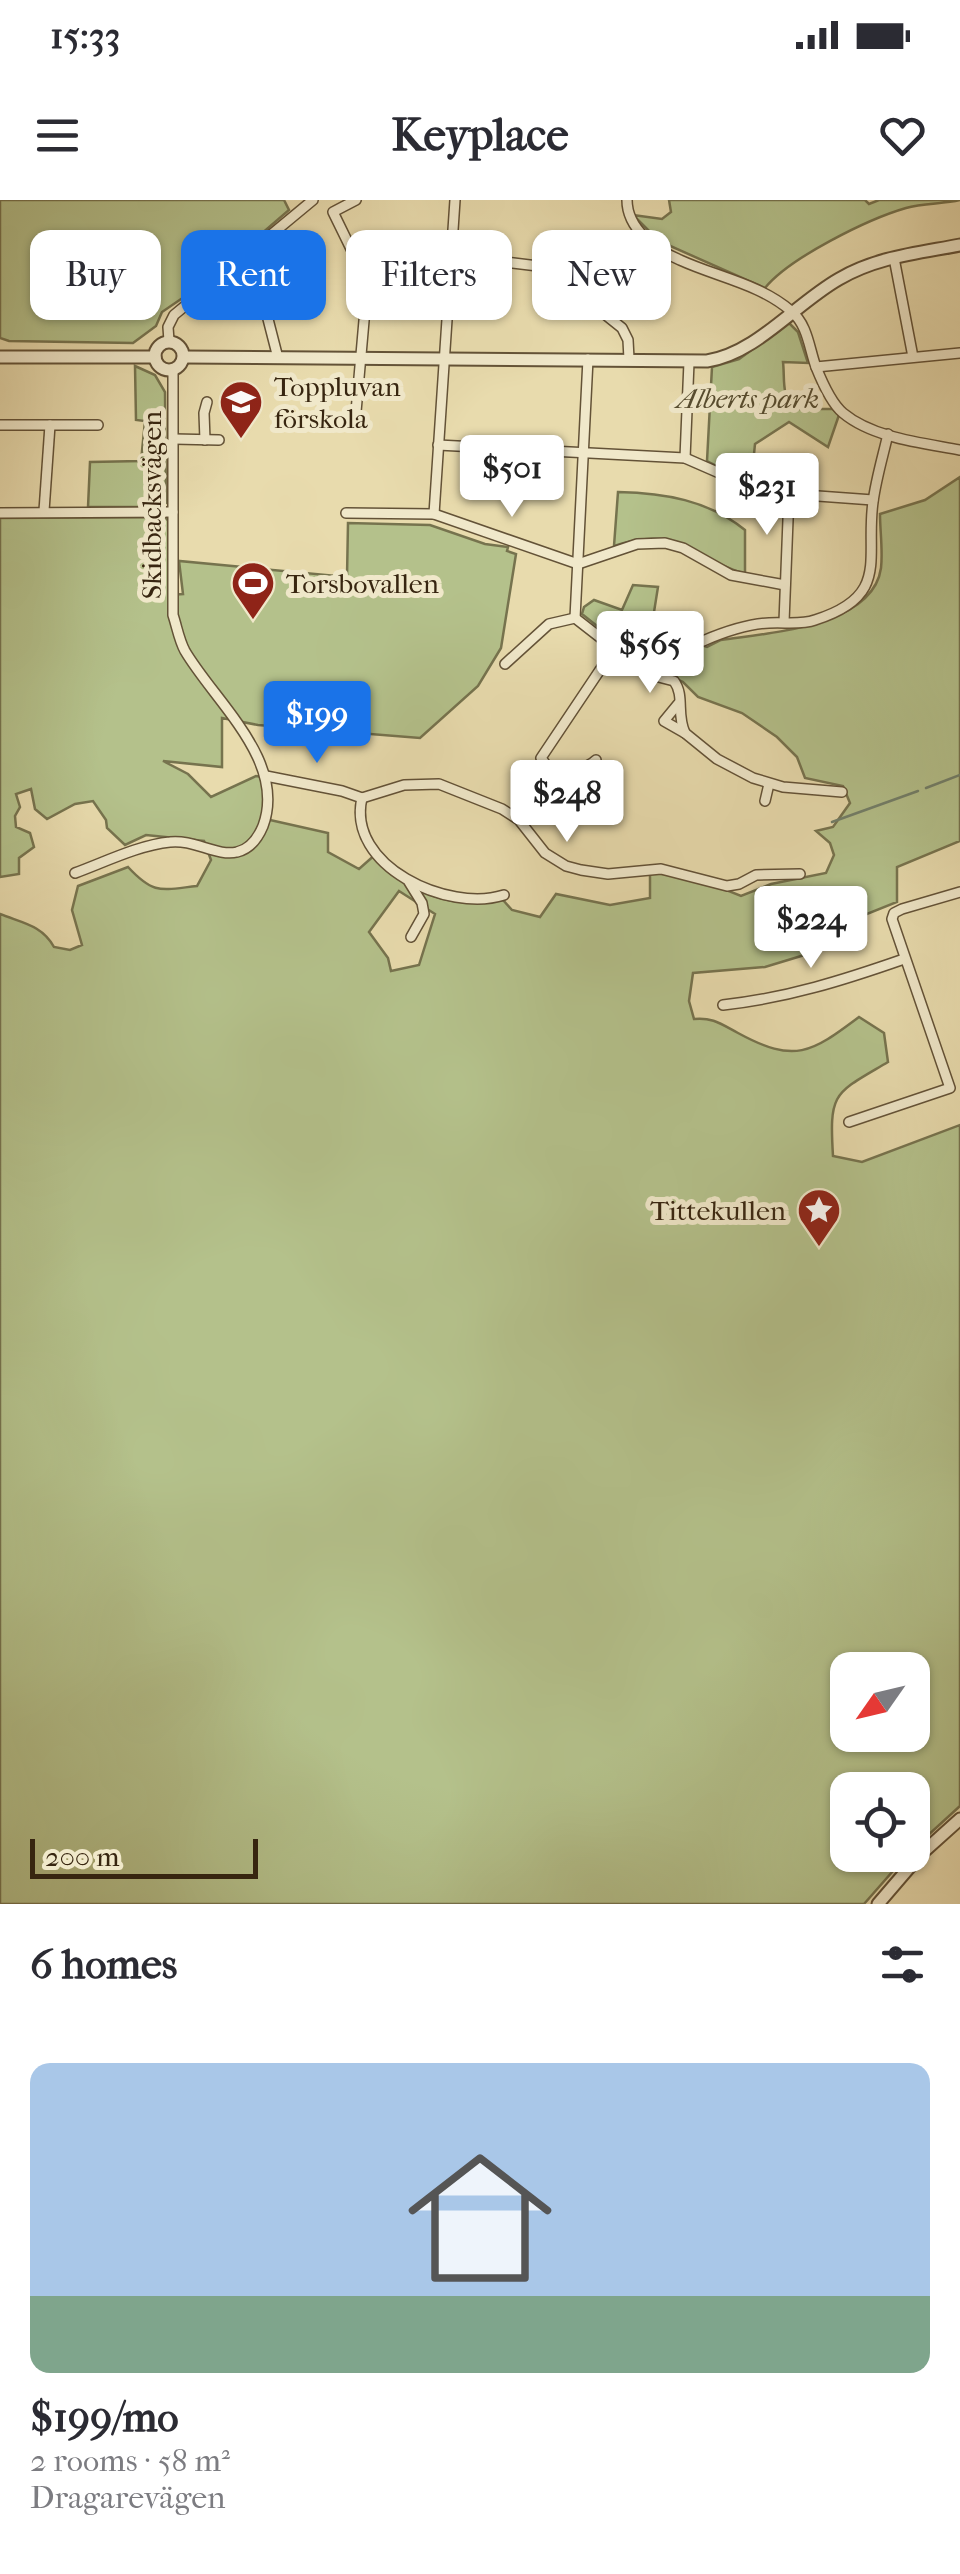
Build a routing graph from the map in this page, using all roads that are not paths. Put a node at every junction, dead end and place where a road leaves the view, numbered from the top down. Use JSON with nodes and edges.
{"nodes":[{"id":1,"x":314,"y":200,"type":"edge"},
{"id":2,"x":356,"y":200,"type":"edge"},
{"id":3,"x":454,"y":200,"type":"edge"},
{"id":4,"x":627,"y":200,"type":"edge"},
{"id":5,"x":452,"y":230,"type":"edge"},
{"id":6,"x":346,"y":238,"type":"edge"},
{"id":7,"x":960,"y":245,"type":"edge"},
{"id":8,"x":894,"y":258,"type":"junction"},
{"id":9,"x":512,"y":262,"type":"edge"},
{"id":10,"x":792,"y":311,"type":"junction"},
{"id":11,"x":268,"y":320,"type":"edge"},
{"id":12,"x":364,"y":320,"type":"edge"},
{"id":13,"x":446,"y":320,"type":"edge"},
{"id":14,"x":169,"y":341,"type":"junction"},
{"id":15,"x":960,"y":353,"type":"edge"},
{"id":16,"x":155,"y":356,"type":"junction"},
{"id":17,"x":0,"y":357,"type":"edge"},
{"id":18,"x":184,"y":357,"type":"junction"},
{"id":19,"x":913,"y":357,"type":"junction"},
{"id":20,"x":278,"y":358,"type":"junction"},
{"id":21,"x":588,"y":358,"type":"junction"},
{"id":22,"x":360,"y":359,"type":"junction"},
{"id":23,"x":629,"y":359,"type":"junction"},
{"id":24,"x":444,"y":360,"type":"junction"},
{"id":25,"x":689,"y":362,"type":"junction"},
{"id":26,"x":816,"y":367,"type":"junction"},
{"id":27,"x":172,"y":370,"type":"junction"},
{"id":28,"x":207,"y":402,"type":"dead end"},
{"id":29,"x":355,"y":423,"type":"dead end"},
{"id":30,"x":50,"y":424,"type":"junction"},
{"id":31,"x":0,"y":425,"type":"edge"},
{"id":32,"x":98,"y":426,"type":"dead end"},
{"id":33,"x":888,"y":434,"type":"junction"},
{"id":34,"x":174,"y":439,"type":"junction"},
{"id":35,"x":205,"y":440,"type":"junction"},
{"id":36,"x":219,"y":440,"type":"dead end"},
{"id":37,"x":438,"y":445,"type":"junction"},
{"id":38,"x":959,"y":446,"type":"edge"},
{"id":39,"x":584,"y":452,"type":"junction"},
{"id":40,"x":684,"y":458,"type":"junction"},
{"id":41,"x":789,"y":494,"type":"junction"},
{"id":42,"x":873,"y":500,"type":"junction"},
{"id":43,"x":44,"y":511,"type":"junction"},
{"id":44,"x":172,"y":512,"type":"junction"},
{"id":45,"x":0,"y":513,"type":"edge"},
{"id":46,"x":346,"y":513,"type":"dead end"},
{"id":47,"x":434,"y":514,"type":"junction"},
{"id":48,"x":578,"y":564,"type":"junction"},
{"id":49,"x":785,"y":585,"type":"junction"},
{"id":50,"x":575,"y":618,"type":"junction"},
{"id":51,"x":784,"y":622,"type":"junction"},
{"id":52,"x":702,"y":641,"type":"dead end"},
{"id":53,"x":614,"y":648,"type":"junction"},
{"id":54,"x":505,"y":664,"type":"dead end"},
{"id":55,"x":596,"y":760,"type":"dead end"},
{"id":56,"x":266,"y":776,"type":"junction"},
{"id":57,"x":770,"y":784,"type":"junction"},
{"id":58,"x":842,"y":792,"type":"dead end"},
{"id":59,"x":362,"y":798,"type":"junction"},
{"id":60,"x":765,"y":801,"type":"dead end"},
{"id":61,"x":76,"y":873,"type":"dead end"},
{"id":62,"x":800,"y":874,"type":"dead end"},
{"id":63,"x":408,"y":880,"type":"junction"},
{"id":64,"x":960,"y":892,"type":"edge"},
{"id":65,"x":504,"y":895,"type":"dead end"},
{"id":66,"x":411,"y":936,"type":"dead end"},
{"id":67,"x":904,"y":959,"type":"junction"},
{"id":68,"x":723,"y":1005,"type":"dead end"},
{"id":69,"x":849,"y":1122,"type":"dead end"},
{"id":70,"x":960,"y":1820,"type":"edge"},
{"id":71,"x":878,"y":1904,"type":"edge"}],
"edges":[{"from":1,"to":14,"type":"street"},
{"from":2,"to":6,"type":"street"},
{"from":3,"to":5,"type":"street"},
{"from":4,"to":10,"type":"street"},
{"from":7,"to":8,"type":"street"},
{"from":8,"to":10,"type":"street"},
{"from":8,"to":19,"type":"street"},
{"from":9,"to":23,"type":"street"},
{"from":10,"to":25,"type":"street"},
{"from":10,"to":26,"type":"street"},
{"from":11,"to":20,"type":"street"},
{"from":12,"to":22,"type":"street"},
{"from":13,"to":24,"type":"street"},
{"from":14,"to":16,"type":"street"},
{"from":14,"to":18,"type":"street"},
{"from":15,"to":19,"type":"street"},
{"from":16,"to":17,"type":"street"},
{"from":16,"to":27,"type":"street"},
{"from":18,"to":20,"type":"street"},
{"from":18,"to":27,"type":"street"},
{"from":19,"to":26,"type":"street"},
{"from":20,"to":22,"type":"street"},
{"from":21,"to":23,"type":"street"},
{"from":21,"to":24,"type":"street"},
{"from":21,"to":39,"type":"street"},
{"from":22,"to":24,"type":"street"},
{"from":22,"to":29,"type":"street"},
{"from":23,"to":25,"type":"street"},
{"from":24,"to":37,"type":"street"},
{"from":25,"to":40,"type":"street"},
{"from":26,"to":33,"type":"street"},
{"from":27,"to":34,"type":"street","name":"Skidbacksvägen"},
{"from":28,"to":35,"type":"street"},
{"from":30,"to":31,"type":"street"},
{"from":30,"to":32,"type":"street"},
{"from":30,"to":43,"type":"street"},
{"from":33,"to":38,"type":"street"},
{"from":33,"to":42,"type":"street"},
{"from":34,"to":35,"type":"street"},
{"from":34,"to":44,"type":"street","name":"Skidbacksvägen"},
{"from":35,"to":36,"type":"street"},
{"from":37,"to":39,"type":"street"},
{"from":37,"to":47,"type":"street"},
{"from":39,"to":40,"type":"street"},
{"from":39,"to":48,"type":"street"},
{"from":40,"to":41,"type":"street"},
{"from":41,"to":42,"type":"street"},
{"from":41,"to":49,"type":"street"},
{"from":42,"to":51,"type":"street"},
{"from":43,"to":44,"type":"street"},
{"from":43,"to":45,"type":"street"},
{"from":44,"to":56,"type":"street","name":"Skidbacksvägen"},
{"from":46,"to":47,"type":"street"},
{"from":47,"to":48,"type":"street"},
{"from":48,"to":49,"type":"street"},
{"from":48,"to":50,"type":"street"},
{"from":49,"to":51,"type":"street"},
{"from":50,"to":53,"type":"street"},
{"from":50,"to":54,"type":"street"},
{"from":51,"to":52,"type":"street"},
{"from":53,"to":55,"type":"street"},
{"from":53,"to":57,"type":"street"},
{"from":56,"to":59,"type":"street"},
{"from":56,"to":61,"type":"street"},
{"from":57,"to":58,"type":"street"},
{"from":57,"to":60,"type":"street"},
{"from":59,"to":62,"type":"street"},
{"from":59,"to":63,"type":"street"},
{"from":63,"to":65,"type":"street"},
{"from":63,"to":66,"type":"street"},
{"from":64,"to":67,"type":"street"},
{"from":67,"to":68,"type":"street"},
{"from":67,"to":69,"type":"street"},
{"from":70,"to":71,"type":"street"}]}
